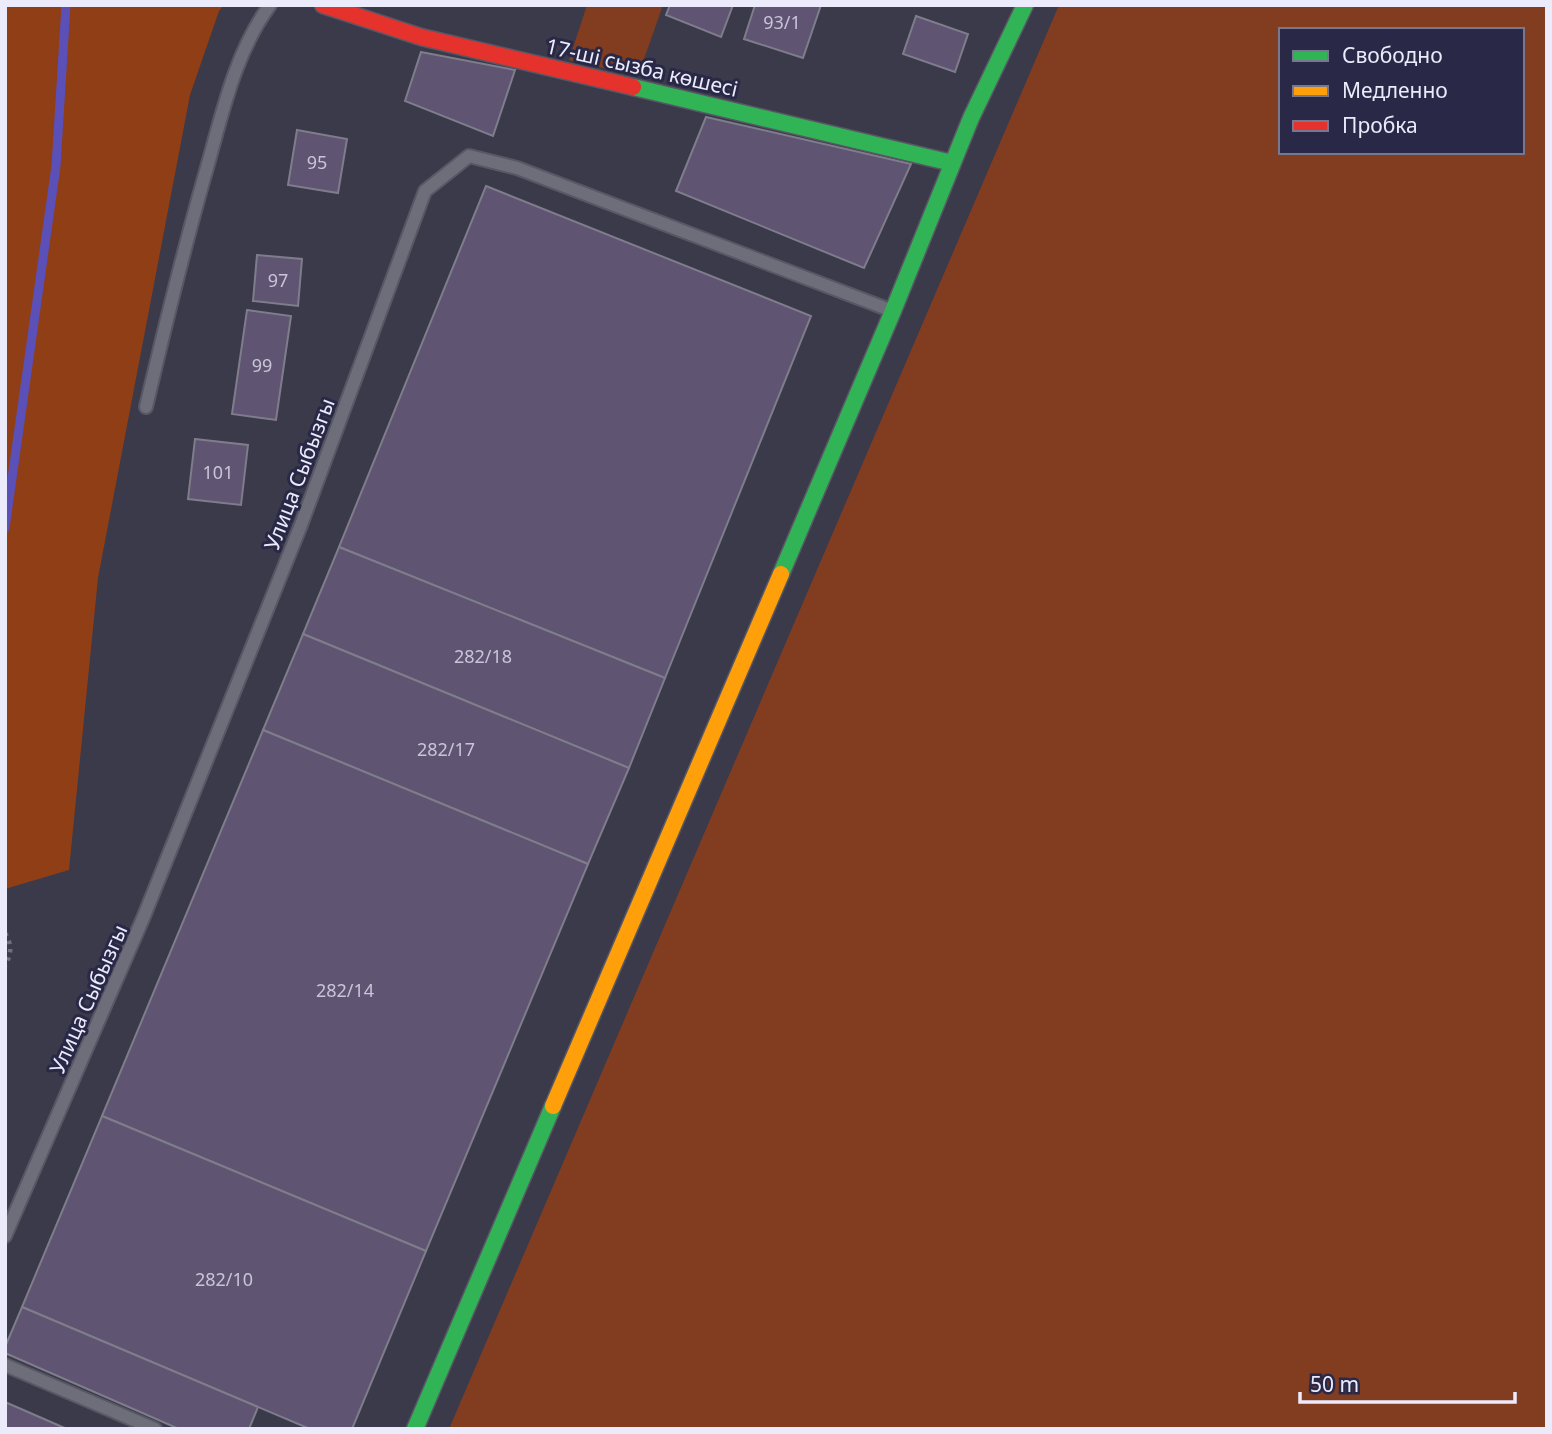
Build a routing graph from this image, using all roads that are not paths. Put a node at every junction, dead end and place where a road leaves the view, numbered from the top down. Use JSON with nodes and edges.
{"nodes":[{"id":1,"x":270,"y":5,"type":"edge"},
{"id":2,"x":323,"y":5,"type":"edge"},
{"id":3,"x":1025,"y":5,"type":"edge"},
{"id":4,"x":952,"y":163,"type":"junction"},
{"id":5,"x":893,"y":311,"type":"junction"},
{"id":6,"x":146,"y":407,"type":"dead end"},
{"id":7,"x":5,"y":1236,"type":"edge"},
{"id":8,"x":5,"y":1365,"type":"edge"},
{"id":9,"x":155,"y":1429,"type":"edge"},
{"id":10,"x":415,"y":1429,"type":"edge"}],
"edges":[{"from":1,"to":6,"type":"lane"},
{"from":2,"to":4,"type":"street","name":"17-ші сызба көшесі"},
{"from":3,"to":4,"type":"street"},
{"from":4,"to":5,"type":"street"},
{"from":5,"to":7,"type":"lane","name":"Улица Сыбызгы"},
{"from":5,"to":10,"type":"street"},
{"from":8,"to":9,"type":"lane"}]}
